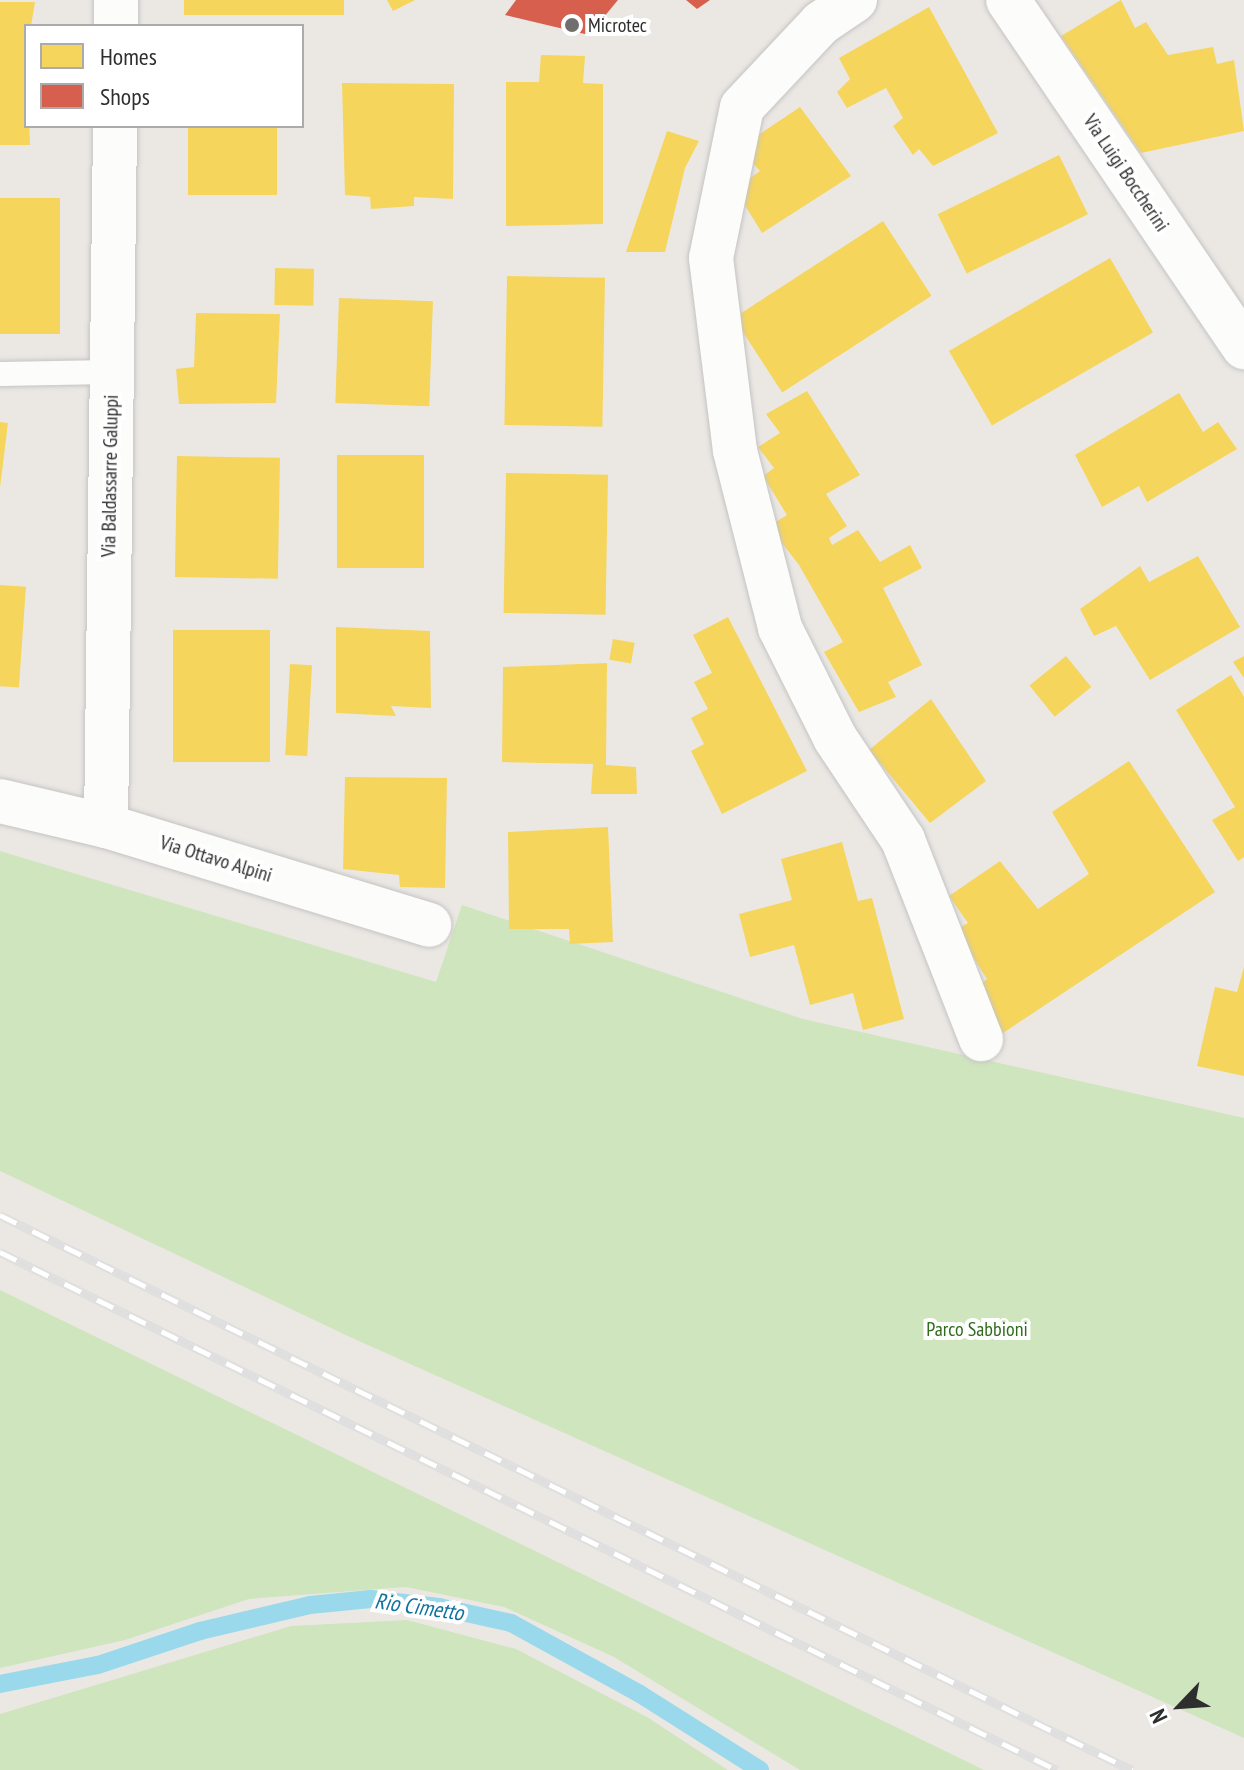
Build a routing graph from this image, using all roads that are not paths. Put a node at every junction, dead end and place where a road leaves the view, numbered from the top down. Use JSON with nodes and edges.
{"nodes":[{"id":1,"x":116,"y":0,"type":"edge"},
{"id":2,"x":855,"y":0,"type":"edge"},
{"id":3,"x":1008,"y":0,"type":"edge"},
{"id":4,"x":116,"y":24,"type":"edge"},
{"id":5,"x":115,"y":128,"type":"edge"},
{"id":6,"x":1244,"y":347,"type":"edge"},
{"id":7,"x":111,"y":372,"type":"junction"},
{"id":8,"x":0,"y":374,"type":"edge"},
{"id":9,"x":0,"y":801,"type":"edge"},
{"id":10,"x":106,"y":826,"type":"junction"},
{"id":11,"x":429,"y":925,"type":"dead end"},
{"id":12,"x":981,"y":1039,"type":"dead end"}],
"edges":[{"from":1,"to":4,"type":"street"},
{"from":2,"to":12,"type":"street"},
{"from":3,"to":6,"type":"street","name":"Via Luigi Boccherini"},
{"from":5,"to":7,"type":"street","name":"Via Baldassarre Galuppi"},
{"from":7,"to":8,"type":"lane"},
{"from":7,"to":10,"type":"street","name":"Via Baldassarre Galuppi"},
{"from":9,"to":10,"type":"street","name":"Via Ottavo Alpini"},
{"from":10,"to":11,"type":"street","name":"Via Ottavo Alpini"}]}
